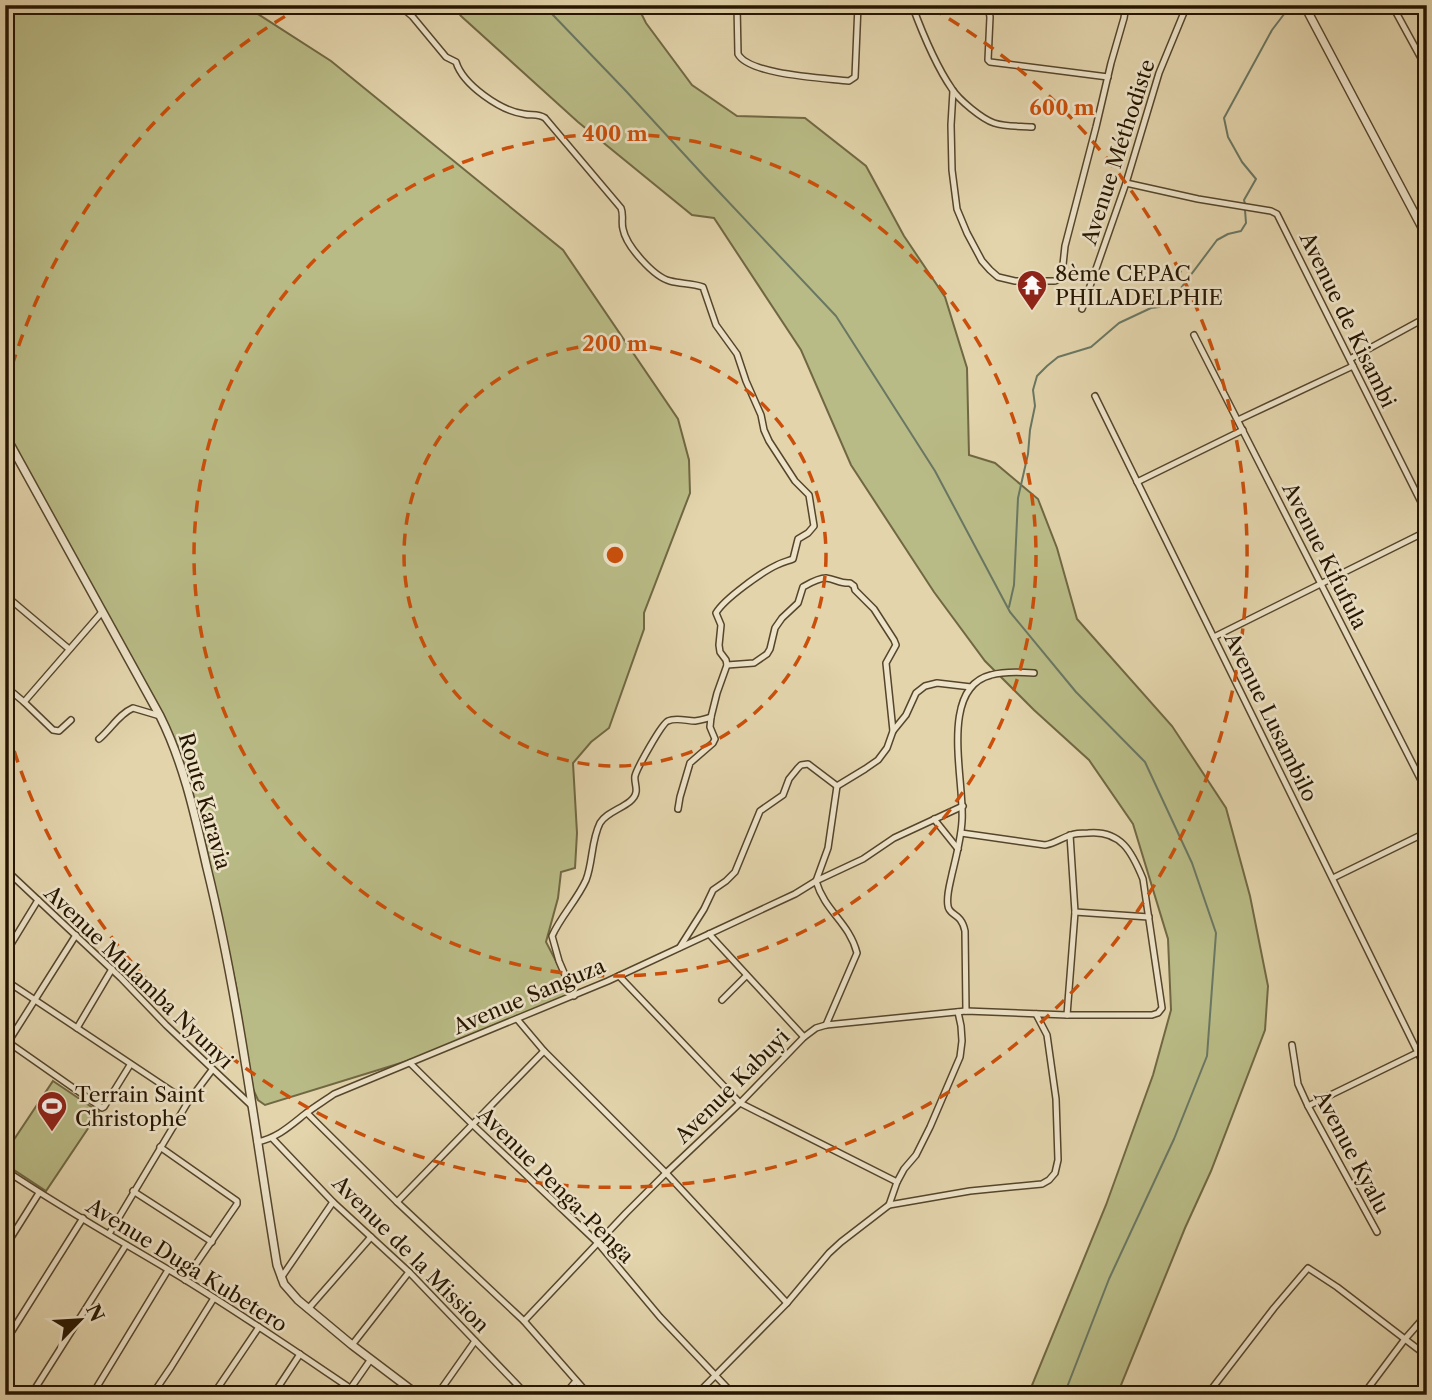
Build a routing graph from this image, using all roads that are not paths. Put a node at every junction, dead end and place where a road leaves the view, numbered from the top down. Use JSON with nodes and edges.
{"nodes":[{"id":1,"x":399,"y":5,"type":"edge"},
{"id":2,"x":737,"y":5,"type":"edge"},
{"id":3,"x":858,"y":5,"type":"edge"},
{"id":4,"x":912,"y":5,"type":"edge"},
{"id":5,"x":985,"y":5,"type":"edge"},
{"id":6,"x":1126,"y":5,"type":"edge"},
{"id":7,"x":1188,"y":5,"type":"edge"},
{"id":8,"x":1304,"y":5,"type":"edge"},
{"id":9,"x":1392,"y":5,"type":"edge"},
{"id":10,"x":1310,"y":9,"type":"edge"},
{"id":11,"x":1427,"y":69,"type":"edge"},
{"id":12,"x":1108,"y":77,"type":"junction"},
{"id":13,"x":953,"y":91,"type":"junction"},
{"id":14,"x":1032,"y":127,"type":"dead end"},
{"id":15,"x":1126,"y":183,"type":"junction"},
{"id":16,"x":1427,"y":237,"type":"edge"},
{"id":17,"x":1082,"y":309,"type":"dead end"},
{"id":18,"x":1427,"y":317,"type":"edge"},
{"id":19,"x":1194,"y":335,"type":"dead end"},
{"id":20,"x":1350,"y":359,"type":"junction"},
{"id":21,"x":1353,"y":366,"type":"junction"},
{"id":22,"x":1095,"y":396,"type":"dead end"},
{"id":23,"x":1238,"y":420,"type":"junction"},
{"id":24,"x":1243,"y":430,"type":"junction"},
{"id":25,"x":5,"y":435,"type":"edge"},
{"id":26,"x":1137,"y":482,"type":"junction"},
{"id":27,"x":1427,"y":514,"type":"edge"},
{"id":28,"x":1427,"y":530,"type":"edge"},
{"id":29,"x":1321,"y":584,"type":"junction"},
{"id":30,"x":5,"y":595,"type":"edge"},
{"id":31,"x":102,"y":612,"type":"junction"},
{"id":32,"x":1214,"y":637,"type":"junction"},
{"id":33,"x":69,"y":649,"type":"junction"},
{"id":34,"x":727,"y":666,"type":"junction"},
{"id":35,"x":1034,"y":673,"type":"dead end"},
{"id":36,"x":5,"y":686,"type":"edge"},
{"id":37,"x":971,"y":687,"type":"junction"},
{"id":38,"x":24,"y":702,"type":"junction"},
{"id":39,"x":160,"y":716,"type":"junction"},
{"id":40,"x":711,"y":717,"type":"junction"},
{"id":41,"x":71,"y":720,"type":"dead end"},
{"id":42,"x":893,"y":731,"type":"junction"},
{"id":43,"x":99,"y":739,"type":"dead end"},
{"id":44,"x":836,"y":786,"type":"junction"},
{"id":45,"x":1427,"y":792,"type":"edge"},
{"id":46,"x":963,"y":806,"type":"junction"},
{"id":47,"x":678,"y":809,"type":"dead end"},
{"id":48,"x":934,"y":819,"type":"junction"},
{"id":49,"x":1427,"y":832,"type":"edge"},
{"id":50,"x":961,"y":833,"type":"junction"},
{"id":51,"x":1070,"y":835,"type":"junction"},
{"id":52,"x":958,"y":849,"type":"junction"},
{"id":53,"x":5,"y":869,"type":"edge"},
{"id":54,"x":1333,"y":878,"type":"junction"},
{"id":55,"x":816,"y":881,"type":"junction"},
{"id":56,"x":38,"y":900,"type":"junction"},
{"id":57,"x":1075,"y":912,"type":"junction"},
{"id":58,"x":1149,"y":917,"type":"junction"},
{"id":59,"x":709,"y":934,"type":"junction"},
{"id":60,"x":76,"y":935,"type":"junction"},
{"id":61,"x":678,"y":949,"type":"junction"},
{"id":62,"x":5,"y":954,"type":"edge"},
{"id":63,"x":112,"y":969,"type":"junction"},
{"id":64,"x":619,"y":976,"type":"junction"},
{"id":65,"x":746,"y":976,"type":"junction"},
{"id":66,"x":5,"y":980,"type":"edge"},
{"id":67,"x":574,"y":996,"type":"junction"},
{"id":68,"x":34,"y":1000,"type":"junction"},
{"id":69,"x":722,"y":1000,"type":"dead end"},
{"id":70,"x":966,"y":1011,"type":"junction"},
{"id":71,"x":958,"y":1012,"type":"junction"},
{"id":72,"x":1036,"y":1014,"type":"junction"},
{"id":73,"x":1067,"y":1015,"type":"junction"},
{"id":74,"x":517,"y":1019,"type":"junction"},
{"id":75,"x":826,"y":1025,"type":"junction"},
{"id":76,"x":77,"y":1028,"type":"junction"},
{"id":77,"x":804,"y":1037,"type":"junction"},
{"id":78,"x":6,"y":1043,"type":"edge"},
{"id":79,"x":1292,"y":1045,"type":"dead end"},
{"id":80,"x":1427,"y":1048,"type":"edge"},
{"id":81,"x":544,"y":1051,"type":"junction"},
{"id":82,"x":1417,"y":1053,"type":"junction"},
{"id":83,"x":410,"y":1063,"type":"junction"},
{"id":84,"x":130,"y":1065,"type":"junction"},
{"id":85,"x":212,"y":1070,"type":"junction"},
{"id":86,"x":1427,"y":1071,"type":"edge"},
{"id":87,"x":188,"y":1102,"type":"junction"},
{"id":88,"x":740,"y":1103,"type":"junction"},
{"id":89,"x":252,"y":1107,"type":"junction"},
{"id":90,"x":1308,"y":1107,"type":"junction"},
{"id":91,"x":307,"y":1112,"type":"junction"},
{"id":92,"x":472,"y":1124,"type":"junction"},
{"id":93,"x":272,"y":1138,"type":"junction"},
{"id":94,"x":257,"y":1142,"type":"junction"},
{"id":95,"x":160,"y":1147,"type":"junction"},
{"id":96,"x":5,"y":1170,"type":"edge"},
{"id":97,"x":666,"y":1172,"type":"junction"},
{"id":98,"x":897,"y":1182,"type":"junction"},
{"id":99,"x":133,"y":1191,"type":"junction"},
{"id":100,"x":39,"y":1193,"type":"junction"},
{"id":101,"x":333,"y":1202,"type":"junction"},
{"id":102,"x":397,"y":1202,"type":"junction"},
{"id":103,"x":889,"y":1205,"type":"junction"},
{"id":104,"x":83,"y":1218,"type":"junction"},
{"id":105,"x":1377,"y":1232,"type":"dead end"},
{"id":106,"x":109,"y":1234,"type":"junction"},
{"id":107,"x":370,"y":1237,"type":"junction"},
{"id":108,"x":212,"y":1242,"type":"junction"},
{"id":109,"x":598,"y":1243,"type":"junction"},
{"id":110,"x":126,"y":1245,"type":"junction"},
{"id":111,"x":5,"y":1247,"type":"edge"},
{"id":112,"x":168,"y":1270,"type":"junction"},
{"id":113,"x":409,"y":1272,"type":"junction"},
{"id":114,"x":281,"y":1278,"type":"junction"},
{"id":115,"x":186,"y":1280,"type":"junction"},
{"id":116,"x":214,"y":1298,"type":"junction"},
{"id":117,"x":787,"y":1303,"type":"junction"},
{"id":118,"x":308,"y":1309,"type":"junction"},
{"id":119,"x":1427,"y":1314,"type":"edge"},
{"id":120,"x":524,"y":1321,"type":"junction"},
{"id":121,"x":259,"y":1327,"type":"junction"},
{"id":122,"x":1405,"y":1339,"type":"junction"},
{"id":123,"x":475,"y":1341,"type":"junction"},
{"id":124,"x":5,"y":1342,"type":"edge"},
{"id":125,"x":352,"y":1345,"type":"junction"},
{"id":126,"x":300,"y":1354,"type":"junction"},
{"id":127,"x":1427,"y":1356,"type":"edge"},
{"id":128,"x":371,"y":1359,"type":"junction"},
{"id":129,"x":715,"y":1376,"type":"junction"},
{"id":130,"x":576,"y":1381,"type":"junction"},
{"id":131,"x":350,"y":1388,"type":"junction"},
{"id":132,"x":31,"y":1395,"type":"edge"},
{"id":133,"x":92,"y":1395,"type":"edge"},
{"id":134,"x":152,"y":1395,"type":"edge"},
{"id":135,"x":213,"y":1395,"type":"edge"},
{"id":136,"x":273,"y":1395,"type":"edge"},
{"id":137,"x":346,"y":1395,"type":"edge"},
{"id":138,"x":418,"y":1395,"type":"edge"},
{"id":139,"x":437,"y":1395,"type":"edge"},
{"id":140,"x":527,"y":1395,"type":"edge"},
{"id":141,"x":564,"y":1395,"type":"edge"},
{"id":142,"x":589,"y":1395,"type":"edge"},
{"id":143,"x":696,"y":1395,"type":"edge"},
{"id":144,"x":734,"y":1395,"type":"edge"},
{"id":145,"x":1207,"y":1395,"type":"edge"},
{"id":146,"x":1363,"y":1395,"type":"edge"}],
"edges":[{"from":1,"to":34,"type":"street"},
{"from":2,"to":3,"type":"street"},
{"from":4,"to":13,"type":"street"},
{"from":5,"to":12,"type":"street"},
{"from":6,"to":12,"type":"street"},
{"from":7,"to":15,"type":"street","name":"Avenue Méthodiste"},
{"from":8,"to":10,"type":"street"},
{"from":9,"to":11,"type":"street"},
{"from":10,"to":16,"type":"street"},
{"from":12,"to":13,"type":"street"},
{"from":13,"to":14,"type":"street"},
{"from":15,"to":17,"type":"street","name":"Avenue Méthodiste"},
{"from":15,"to":20,"type":"street","name":"Avenue de Kisambi"},
{"from":18,"to":20,"type":"street"},
{"from":19,"to":23,"type":"street","name":"Avenue Kifufula"},
{"from":20,"to":21,"type":"street","name":"Avenue de Kisambi"},
{"from":21,"to":23,"type":"street"},
{"from":21,"to":27,"type":"street","name":"Avenue de Kisambi"},
{"from":22,"to":26,"type":"street","name":"Avenue Lusambilo"},
{"from":23,"to":24,"type":"street","name":"Avenue Kifufula"},
{"from":24,"to":26,"type":"street"},
{"from":24,"to":29,"type":"street","name":"Avenue Kifufula"},
{"from":25,"to":31,"type":"street","name":"Route Karavia"},
{"from":26,"to":32,"type":"street","name":"Avenue Lusambilo"},
{"from":28,"to":29,"type":"street"},
{"from":29,"to":32,"type":"street"},
{"from":29,"to":45,"type":"street","name":"Avenue Kifufula"},
{"from":30,"to":33,"type":"street"},
{"from":31,"to":33,"type":"street"},
{"from":31,"to":39,"type":"street","name":"Route Karavia"},
{"from":32,"to":54,"type":"street","name":"Avenue Lusambilo"},
{"from":33,"to":38,"type":"street"},
{"from":34,"to":40,"type":"street"},
{"from":34,"to":42,"type":"street"},
{"from":35,"to":37,"type":"street"},
{"from":36,"to":38,"type":"street"},
{"from":37,"to":42,"type":"street"},
{"from":37,"to":46,"type":"street"},
{"from":38,"to":41,"type":"street"},
{"from":39,"to":43,"type":"street"},
{"from":39,"to":89,"type":"street","name":"Route Karavia"},
{"from":40,"to":47,"type":"street"},
{"from":40,"to":67,"type":"street"},
{"from":42,"to":44,"type":"street"},
{"from":44,"to":55,"type":"street"},
{"from":44,"to":61,"type":"street"},
{"from":46,"to":48,"type":"street","name":"Avenue Sanguza"},
{"from":46,"to":50,"type":"street"},
{"from":48,"to":52,"type":"street"},
{"from":48,"to":55,"type":"street","name":"Avenue Sanguza"},
{"from":49,"to":54,"type":"street"},
{"from":50,"to":51,"type":"street"},
{"from":50,"to":52,"type":"street"},
{"from":51,"to":57,"type":"street"},
{"from":51,"to":58,"type":"street"},
{"from":52,"to":70,"type":"street"},
{"from":53,"to":56,"type":"street","name":"Avenue Mulamba Nyunyi"},
{"from":54,"to":82,"type":"street","name":"Avenue Lusambilo"},
{"from":55,"to":59,"type":"street","name":"Avenue Sanguza"},
{"from":55,"to":75,"type":"street"},
{"from":56,"to":60,"type":"street","name":"Avenue Mulamba Nyunyi"},
{"from":56,"to":62,"type":"street"},
{"from":57,"to":58,"type":"street"},
{"from":57,"to":73,"type":"street"},
{"from":58,"to":73,"type":"street","name":"Avenue Kabuyi"},
{"from":59,"to":61,"type":"street","name":"Avenue Sanguza"},
{"from":59,"to":65,"type":"street"},
{"from":60,"to":63,"type":"street","name":"Avenue Mulamba Nyunyi"},
{"from":60,"to":68,"type":"street"},
{"from":61,"to":64,"type":"street","name":"Avenue Sanguza"},
{"from":63,"to":76,"type":"street"},
{"from":63,"to":85,"type":"street","name":"Avenue Mulamba Nyunyi"},
{"from":64,"to":67,"type":"street","name":"Avenue Sanguza"},
{"from":64,"to":88,"type":"street"},
{"from":65,"to":69,"type":"street"},
{"from":65,"to":77,"type":"street"},
{"from":66,"to":68,"type":"street"},
{"from":67,"to":74,"type":"street","name":"Avenue Sanguza"},
{"from":68,"to":76,"type":"street"},
{"from":68,"to":78,"type":"street"},
{"from":70,"to":71,"type":"street","name":"Avenue Kabuyi"},
{"from":70,"to":72,"type":"street","name":"Avenue Kabuyi"},
{"from":71,"to":75,"type":"street","name":"Avenue Kabuyi"},
{"from":71,"to":98,"type":"street"},
{"from":72,"to":73,"type":"street","name":"Avenue Kabuyi"},
{"from":72,"to":103,"type":"street"},
{"from":74,"to":81,"type":"street"},
{"from":74,"to":83,"type":"street","name":"Avenue Sanguza"},
{"from":75,"to":77,"type":"street","name":"Avenue Kabuyi"},
{"from":76,"to":84,"type":"street"},
{"from":77,"to":88,"type":"street","name":"Avenue Kabuyi"},
{"from":78,"to":84,"type":"street"},
{"from":79,"to":90,"type":"street","name":"Avenue Kyalu"},
{"from":80,"to":82,"type":"street"},
{"from":81,"to":92,"type":"street"},
{"from":81,"to":97,"type":"street"},
{"from":82,"to":86,"type":"street","name":"Avenue Lusambilo"},
{"from":82,"to":90,"type":"street"},
{"from":83,"to":91,"type":"street","name":"Avenue Sanguza"},
{"from":83,"to":92,"type":"street","name":"Avenue Penga-Penga"},
{"from":84,"to":87,"type":"street"},
{"from":85,"to":87,"type":"street"},
{"from":85,"to":89,"type":"street","name":"Avenue Mulamba Nyunyi"},
{"from":87,"to":95,"type":"street"},
{"from":88,"to":97,"type":"street","name":"Avenue Kabuyi"},
{"from":88,"to":98,"type":"street"},
{"from":89,"to":94,"type":"street","name":"Route Karavia"},
{"from":90,"to":105,"type":"street","name":"Avenue Kyalu"},
{"from":91,"to":93,"type":"street","name":"Avenue Sanguza"},
{"from":91,"to":102,"type":"street"},
{"from":92,"to":102,"type":"street"},
{"from":92,"to":109,"type":"street","name":"Avenue Penga-Penga"},
{"from":93,"to":94,"type":"street","name":"Avenue Sanguza"},
{"from":93,"to":101,"type":"street","name":"Avenue de la Mission"},
{"from":94,"to":114,"type":"street"},
{"from":95,"to":99,"type":"street"},
{"from":95,"to":108,"type":"street"},
{"from":96,"to":100,"type":"street","name":"Avenue Duga Kubetero"},
{"from":97,"to":109,"type":"street","name":"Avenue Kabuyi"},
{"from":97,"to":117,"type":"street"},
{"from":98,"to":103,"type":"street"},
{"from":99,"to":106,"type":"street"},
{"from":99,"to":108,"type":"street"},
{"from":100,"to":104,"type":"street","name":"Avenue Duga Kubetero"},
{"from":100,"to":111,"type":"street"},
{"from":101,"to":107,"type":"street","name":"Avenue de la Mission"},
{"from":101,"to":114,"type":"street"},
{"from":102,"to":120,"type":"street"},
{"from":103,"to":117,"type":"street"},
{"from":104,"to":106,"type":"street","name":"Avenue Duga Kubetero"},
{"from":104,"to":124,"type":"street"},
{"from":106,"to":110,"type":"street","name":"Avenue Duga Kubetero"},
{"from":107,"to":113,"type":"street","name":"Avenue de la Mission"},
{"from":107,"to":118,"type":"street"},
{"from":108,"to":115,"type":"street"},
{"from":109,"to":120,"type":"street","name":"Avenue Kabuyi"},
{"from":109,"to":129,"type":"street","name":"Avenue Penga-Penga"},
{"from":110,"to":112,"type":"street","name":"Avenue Duga Kubetero"},
{"from":110,"to":132,"type":"street"},
{"from":112,"to":115,"type":"street","name":"Avenue Duga Kubetero"},
{"from":112,"to":133,"type":"street"},
{"from":113,"to":123,"type":"street","name":"Avenue de la Mission"},
{"from":113,"to":125,"type":"street"},
{"from":114,"to":118,"type":"street"},
{"from":115,"to":116,"type":"street","name":"Avenue Duga Kubetero"},
{"from":116,"to":121,"type":"street","name":"Avenue Duga Kubetero"},
{"from":116,"to":134,"type":"street"},
{"from":117,"to":129,"type":"street"},
{"from":118,"to":125,"type":"street"},
{"from":119,"to":122,"type":"street"},
{"from":120,"to":130,"type":"street"},
{"from":121,"to":126,"type":"street","name":"Avenue Duga Kubetero"},
{"from":121,"to":135,"type":"street"},
{"from":122,"to":127,"type":"street"},
{"from":122,"to":145,"type":"street"},
{"from":122,"to":146,"type":"street"},
{"from":123,"to":139,"type":"street"},
{"from":123,"to":140,"type":"street","name":"Avenue de la Mission"},
{"from":125,"to":128,"type":"street"},
{"from":126,"to":131,"type":"street","name":"Avenue Duga Kubetero"},
{"from":126,"to":136,"type":"street"},
{"from":128,"to":131,"type":"street"},
{"from":128,"to":138,"type":"street"},
{"from":129,"to":143,"type":"street"},
{"from":129,"to":144,"type":"street","name":"Avenue Penga-Penga"},
{"from":130,"to":141,"type":"street"},
{"from":130,"to":142,"type":"street"},
{"from":131,"to":137,"type":"street"}]}
